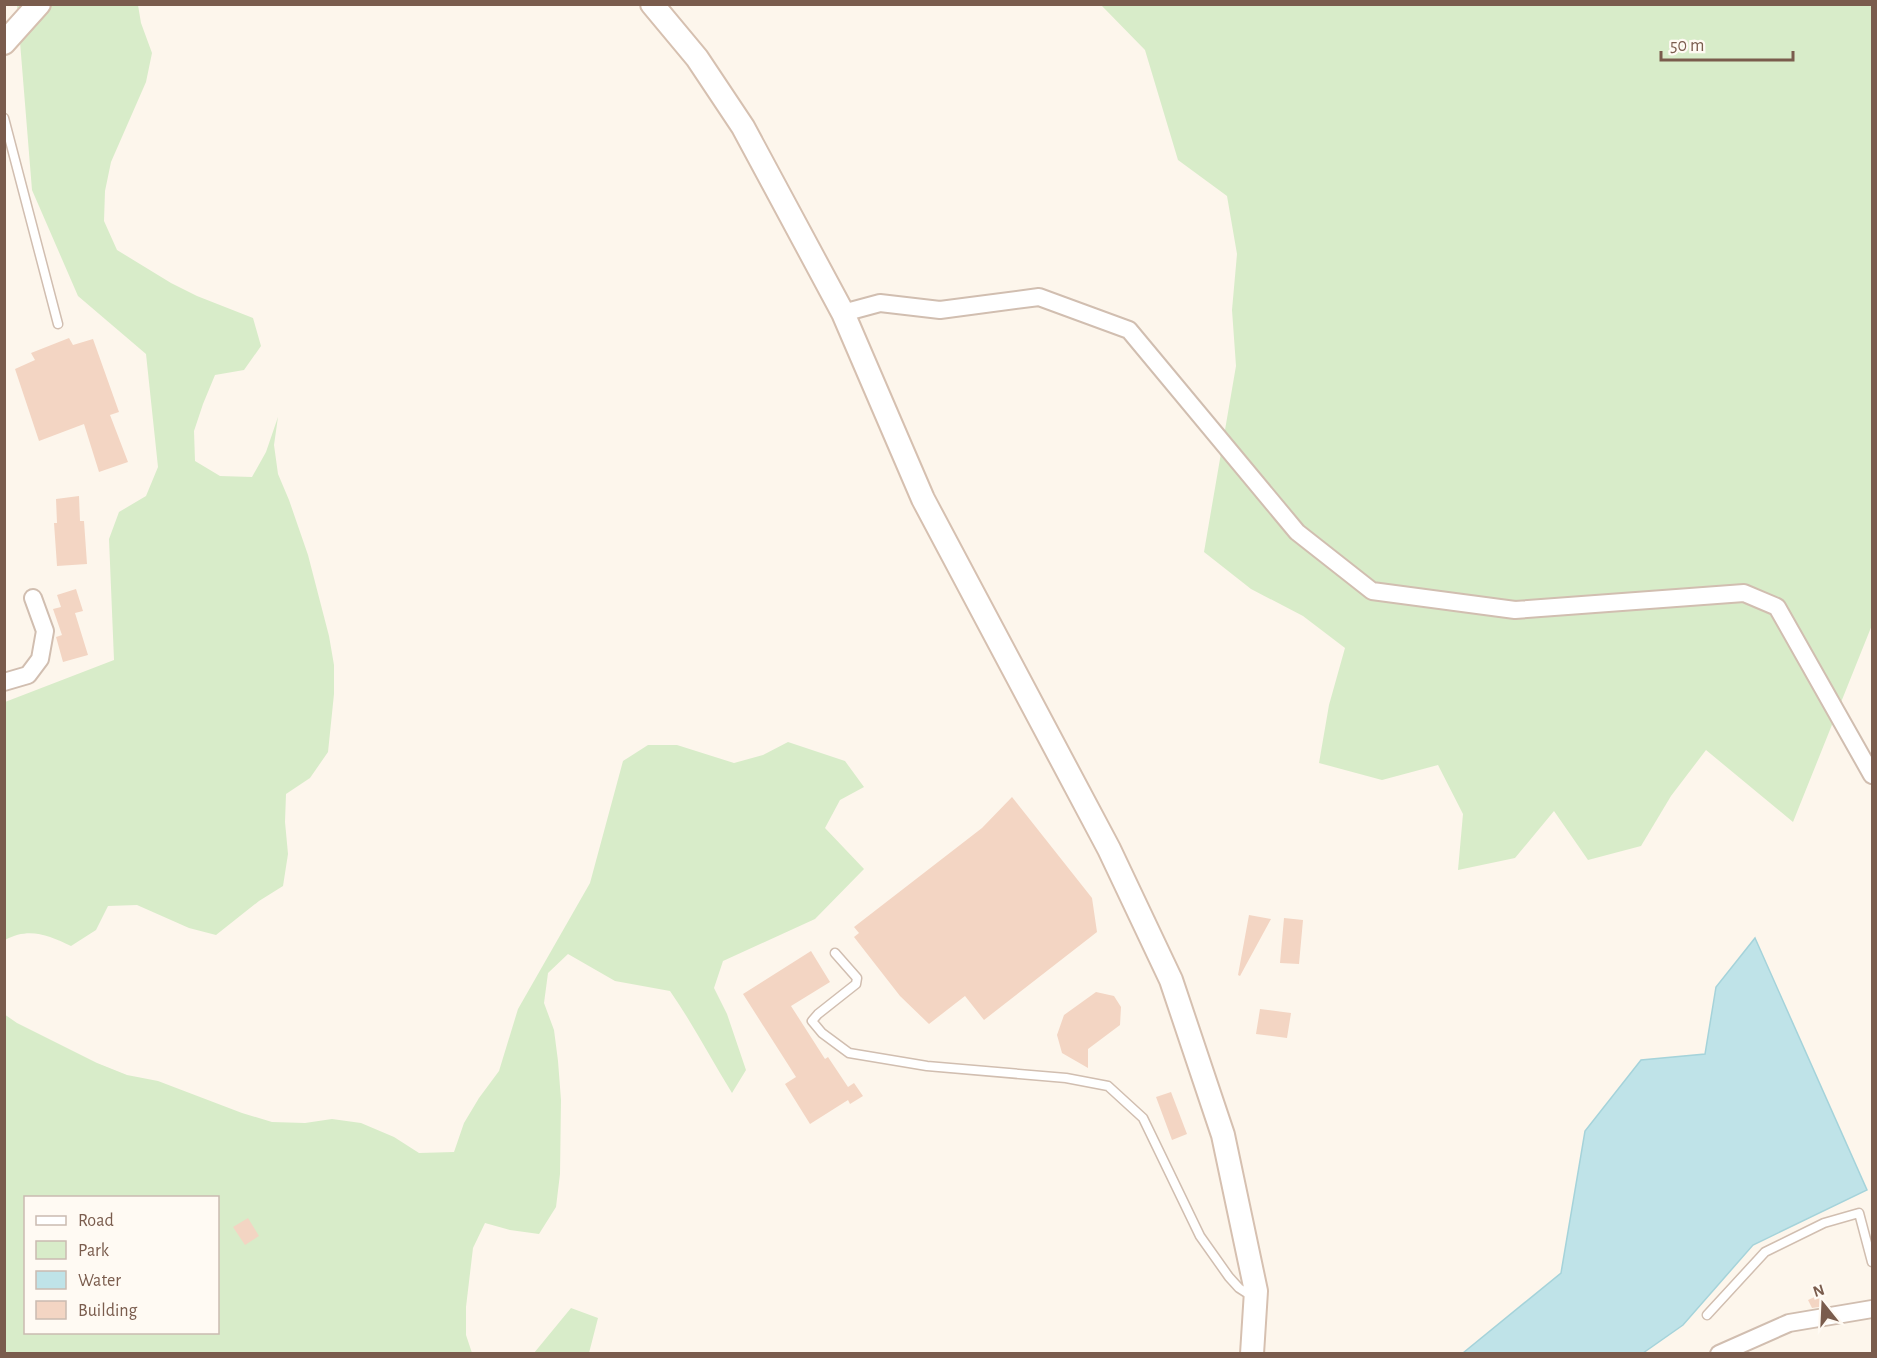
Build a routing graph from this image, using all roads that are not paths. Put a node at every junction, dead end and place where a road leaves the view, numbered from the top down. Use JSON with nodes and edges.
{"nodes":[{"id":1,"x":39,"y":4,"type":"edge"},
{"id":2,"x":652,"y":4,"type":"edge"},
{"id":3,"x":4,"y":43,"type":"edge"},
{"id":4,"x":4,"y":118,"type":"edge"},
{"id":5,"x":843,"y":313,"type":"junction"},
{"id":6,"x":58,"y":324,"type":"dead end"},
{"id":7,"x":33,"y":598,"type":"dead end"},
{"id":8,"x":4,"y":682,"type":"edge"},
{"id":9,"x":1872,"y":775,"type":"edge"},
{"id":10,"x":835,"y":953,"type":"dead end"},
{"id":11,"x":1872,"y":1262,"type":"edge"},
{"id":12,"x":1256,"y":1299,"type":"junction"},
{"id":13,"x":1872,"y":1309,"type":"edge"},
{"id":14,"x":1707,"y":1315,"type":"dead end"},
{"id":15,"x":1252,"y":1353,"type":"edge"},
{"id":16,"x":1719,"y":1353,"type":"edge"}],
"edges":[{"from":1,"to":3,"type":"street"},
{"from":2,"to":5,"type":"street"},
{"from":4,"to":6,"type":"lane"},
{"from":5,"to":9,"type":"street"},
{"from":5,"to":12,"type":"street"},
{"from":7,"to":8,"type":"street"},
{"from":10,"to":12,"type":"lane"},
{"from":11,"to":14,"type":"lane"},
{"from":12,"to":15,"type":"street"},
{"from":13,"to":16,"type":"street"}]}
